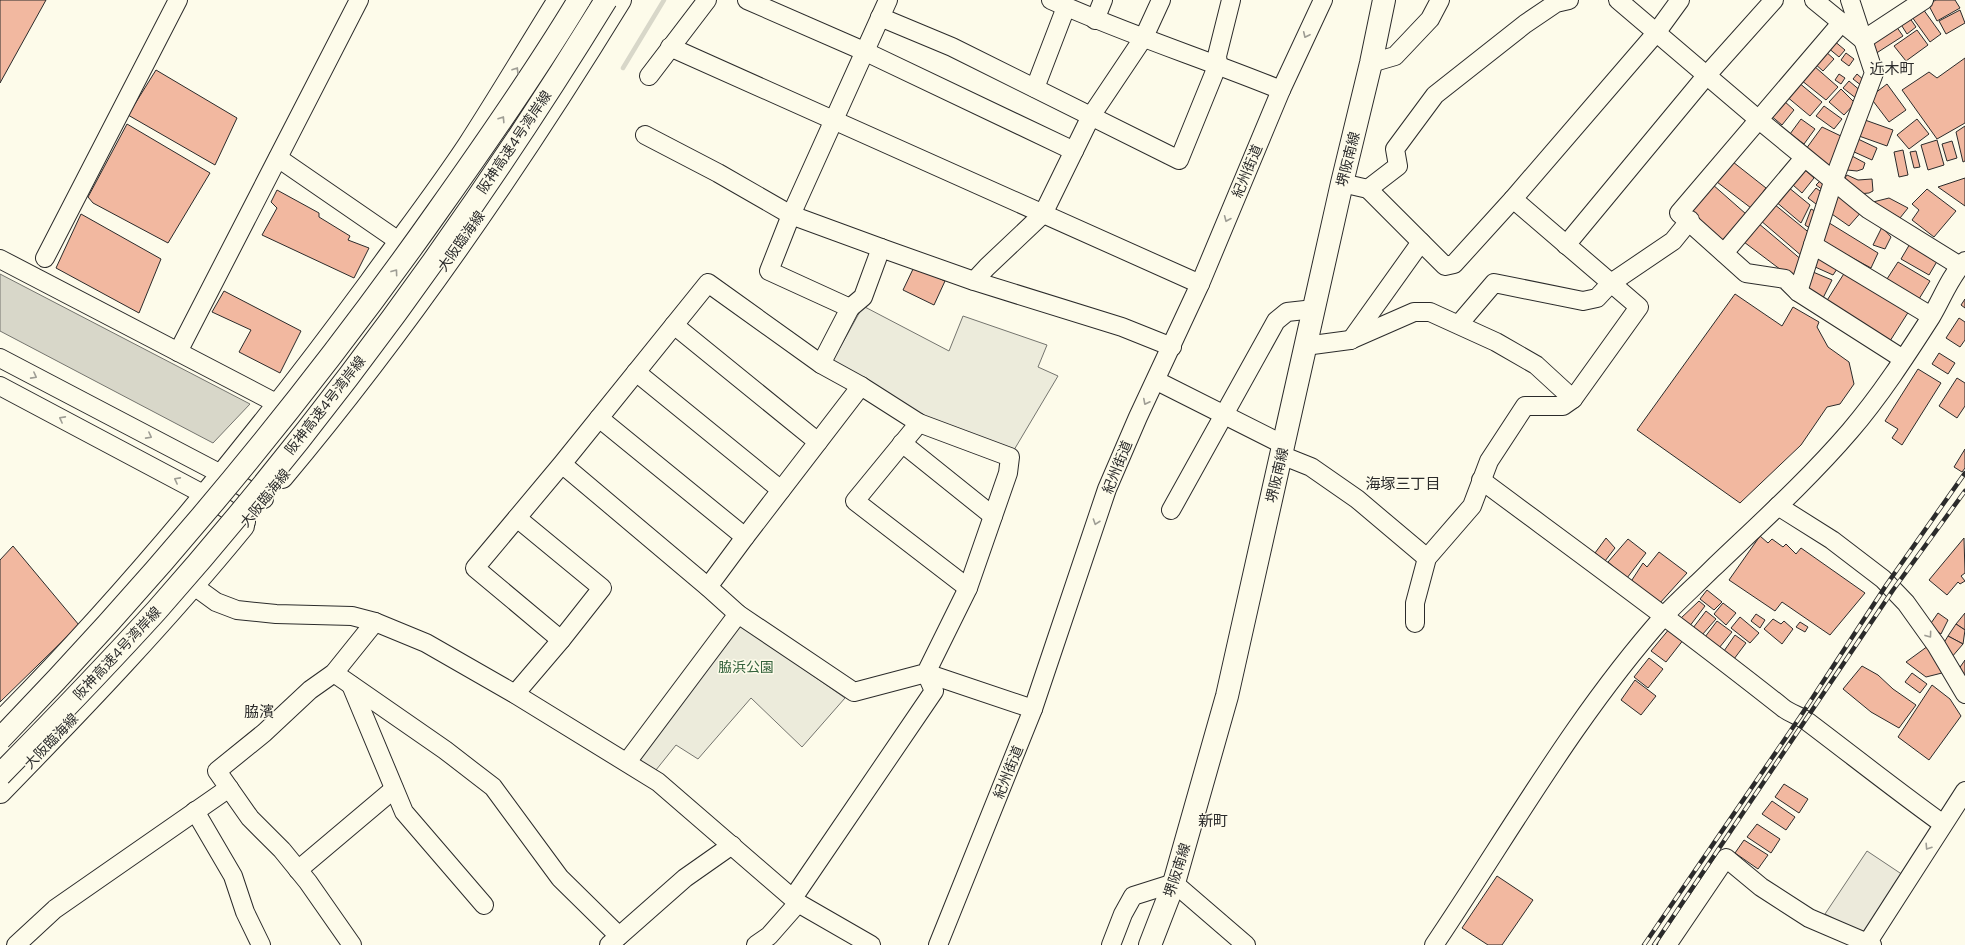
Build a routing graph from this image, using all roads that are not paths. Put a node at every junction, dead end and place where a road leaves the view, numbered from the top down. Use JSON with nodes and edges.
{"nodes":[{"id":1,"x":178,"y":0,"type":"edge"},
{"id":2,"x":359,"y":0,"type":"edge"},
{"id":3,"x":559,"y":0,"type":"edge"},
{"id":4,"x":579,"y":0,"type":"edge"},
{"id":5,"x":606,"y":0,"type":"edge"},
{"id":6,"x":620,"y":0,"type":"edge"},
{"id":7,"x":707,"y":0,"type":"edge"},
{"id":8,"x":746,"y":0,"type":"edge"},
{"id":9,"x":888,"y":0,"type":"edge"},
{"id":10,"x":1103,"y":0,"type":"edge"},
{"id":11,"x":1161,"y":0,"type":"edge"},
{"id":12,"x":1231,"y":0,"type":"edge"},
{"id":13,"x":1323,"y":0,"type":"edge"},
{"id":14,"x":1384,"y":0,"type":"edge"},
{"id":15,"x":1440,"y":0,"type":"edge"},
{"id":16,"x":1569,"y":0,"type":"edge"},
{"id":17,"x":1618,"y":0,"type":"edge"},
{"id":18,"x":1680,"y":0,"type":"edge"},
{"id":19,"x":1774,"y":0,"type":"edge"},
{"id":20,"x":1814,"y":0,"type":"edge"},
{"id":21,"x":1850,"y":0,"type":"edge"},
{"id":22,"x":1924,"y":0,"type":"edge"},
{"id":23,"x":1059,"y":3,"type":"edge"},
{"id":24,"x":880,"y":17,"type":"junction"},
{"id":25,"x":1095,"y":20,"type":"junction"},
{"id":26,"x":1842,"y":22,"type":"junction"},
{"id":27,"x":1656,"y":33,"type":"junction"},
{"id":28,"x":1144,"y":37,"type":"junction"},
{"id":29,"x":1863,"y":40,"type":"junction"},
{"id":30,"x":670,"y":47,"type":"junction"},
{"id":31,"x":866,"y":52,"type":"junction"},
{"id":32,"x":1371,"y":63,"type":"junction"},
{"id":33,"x":1218,"y":64,"type":"junction"},
{"id":34,"x":649,"y":76,"type":"dead end"},
{"id":35,"x":1706,"y":76,"type":"junction"},
{"id":36,"x":1035,"y":88,"type":"junction"},
{"id":37,"x":1281,"y":90,"type":"junction"},
{"id":38,"x":1091,"y":116,"type":"junction"},
{"id":39,"x":1758,"y":120,"type":"junction"},
{"id":40,"x":833,"y":121,"type":"junction"},
{"id":41,"x":645,"y":136,"type":"dead end"},
{"id":42,"x":1074,"y":151,"type":"junction"},
{"id":43,"x":278,"y":158,"type":"junction"},
{"id":44,"x":1804,"y":158,"type":"junction"},
{"id":45,"x":1833,"y":182,"type":"junction"},
{"id":46,"x":1342,"y":183,"type":"junction"},
{"id":47,"x":1368,"y":189,"type":"junction"},
{"id":48,"x":1512,"y":199,"type":"junction"},
{"id":49,"x":1043,"y":214,"type":"junction"},
{"id":50,"x":791,"y":215,"type":"junction"},
{"id":51,"x":1690,"y":220,"type":"junction"},
{"id":52,"x":400,"y":242,"type":"junction"},
{"id":53,"x":1421,"y":242,"type":"junction"},
{"id":54,"x":1813,"y":244,"type":"junction"},
{"id":55,"x":1566,"y":245,"type":"junction"},
{"id":56,"x":881,"y":248,"type":"junction"},
{"id":57,"x":1724,"y":252,"type":"junction"},
{"id":58,"x":45,"y":258,"type":"dead end"},
{"id":59,"x":0,"y":259,"type":"edge"},
{"id":60,"x":1963,"y":264,"type":"edge"},
{"id":61,"x":974,"y":281,"type":"junction"},
{"id":62,"x":1611,"y":283,"type":"junction"},
{"id":63,"x":1200,"y":284,"type":"junction"},
{"id":64,"x":1798,"y":292,"type":"junction"},
{"id":65,"x":850,"y":308,"type":"junction"},
{"id":66,"x":1314,"y":309,"type":"junction"},
{"id":67,"x":1931,"y":316,"type":"junction"},
{"id":68,"x":1459,"y":324,"type":"junction"},
{"id":69,"x":674,"y":325,"type":"junction"},
{"id":70,"x":1350,"y":340,"type":"junction"},
{"id":71,"x":1305,"y":346,"type":"junction"},
{"id":72,"x":1172,"y":347,"type":"junction"},
{"id":73,"x":178,"y":352,"type":"junction"},
{"id":74,"x":0,"y":358,"type":"edge"},
{"id":75,"x":1903,"y":359,"type":"junction"},
{"id":76,"x":822,"y":364,"type":"junction"},
{"id":77,"x":636,"y":372,"type":"junction"},
{"id":78,"x":1156,"y":381,"type":"junction"},
{"id":79,"x":0,"y":386,"type":"edge"},
{"id":80,"x":861,"y":386,"type":"junction"},
{"id":81,"x":1573,"y":399,"type":"junction"},
{"id":82,"x":278,"y":404,"type":"junction"},
{"id":83,"x":1223,"y":414,"type":"junction"},
{"id":84,"x":599,"y":418,"type":"junction"},
{"id":85,"x":918,"y":423,"type":"junction"},
{"id":86,"x":818,"y":442,"type":"junction"},
{"id":87,"x":902,"y":443,"type":"junction"},
{"id":88,"x":1283,"y":450,"type":"junction"},
{"id":89,"x":562,"y":464,"type":"junction"},
{"id":90,"x":221,"y":474,"type":"junction"},
{"id":91,"x":1481,"y":480,"type":"junction"},
{"id":92,"x":781,"y":490,"type":"junction"},
{"id":93,"x":205,"y":495,"type":"junction"},
{"id":94,"x":264,"y":499,"type":"junction"},
{"id":95,"x":1778,"y":506,"type":"junction"},
{"id":96,"x":1171,"y":510,"type":"dead end"},
{"id":97,"x":993,"y":516,"type":"junction"},
{"id":98,"x":517,"y":518,"type":"junction"},
{"id":99,"x":246,"y":522,"type":"junction"},
{"id":100,"x":745,"y":536,"type":"junction"},
{"id":101,"x":1427,"y":558,"type":"junction"},
{"id":102,"x":194,"y":586,"type":"junction"},
{"id":103,"x":708,"y":587,"type":"junction"},
{"id":104,"x":968,"y":588,"type":"junction"},
{"id":105,"x":738,"y":614,"type":"junction"},
{"id":106,"x":1665,"y":615,"type":"junction"},
{"id":107,"x":375,"y":622,"type":"junction"},
{"id":108,"x":1415,"y":623,"type":"dead end"},
{"id":109,"x":561,"y":640,"type":"junction"},
{"id":110,"x":334,"y":673,"type":"junction"},
{"id":111,"x":926,"y":673,"type":"junction"},
{"id":112,"x":351,"y":685,"type":"junction"},
{"id":113,"x":515,"y":694,"type":"junction"},
{"id":114,"x":1965,"y":694,"type":"edge"},
{"id":115,"x":1033,"y":709,"type":"junction"},
{"id":116,"x":0,"y":722,"type":"edge"},
{"id":117,"x":0,"y":739,"type":"edge"},
{"id":118,"x":627,"y":762,"type":"junction"},
{"id":119,"x":0,"y":775,"type":"edge"},
{"id":120,"x":229,"y":788,"type":"junction"},
{"id":121,"x":394,"y":789,"type":"junction"},
{"id":122,"x":0,"y":792,"type":"edge"},
{"id":123,"x":1964,"y":795,"type":"edge"},
{"id":124,"x":195,"y":811,"type":"junction"},
{"id":125,"x":1943,"y":824,"type":"junction"},
{"id":126,"x":732,"y":845,"type":"junction"},
{"id":127,"x":298,"y":870,"type":"junction"},
{"id":128,"x":1174,"y":883,"type":"junction"},
{"id":129,"x":796,"y":901,"type":"junction"},
{"id":130,"x":484,"y":905,"type":"dead end"},
{"id":131,"x":614,"y":941,"type":"edge"},
{"id":132,"x":1869,"y":944,"type":"edge"},
{"id":133,"x":16,"y":945,"type":"edge"},
{"id":134,"x":261,"y":945,"type":"edge"},
{"id":135,"x":352,"y":945,"type":"edge"},
{"id":136,"x":756,"y":945,"type":"edge"},
{"id":137,"x":871,"y":945,"type":"edge"},
{"id":138,"x":938,"y":945,"type":"edge"},
{"id":139,"x":1111,"y":945,"type":"edge"},
{"id":140,"x":1150,"y":945,"type":"edge"},
{"id":141,"x":1246,"y":945,"type":"edge"},
{"id":142,"x":1434,"y":945,"type":"edge"},
{"id":143,"x":1667,"y":945,"type":"edge"}],
"edges":[{"from":1,"to":58,"type":"street"},
{"from":2,"to":43,"type":"street"},
{"from":52,"to":3,"type":"main road","one_way":true},
{"from":117,"to":4,"type":"main road","name":"阪神高速4号湾岸線","one_way":true,"bridge":true},
{"from":5,"to":119,"type":"main road","name":"阪神高速4号湾岸線","bridge":true},
{"from":6,"to":94,"type":"main road","name":"大阪臨海線"},
{"from":7,"to":30,"type":"street"},
{"from":8,"to":31,"type":"street"},
{"from":9,"to":24,"type":"street"},
{"from":10,"to":25,"type":"street"},
{"from":11,"to":28,"type":"street"},
{"from":12,"to":33,"type":"street"},
{"from":13,"to":37,"type":"street","name":"紀州街道","one_way":true},
{"from":14,"to":32,"type":"main road","name":"堺阪南線"},
{"from":15,"to":32,"type":"street"},
{"from":16,"to":47,"type":"street"},
{"from":17,"to":27,"type":"street"},
{"from":18,"to":27,"type":"street"},
{"from":19,"to":35,"type":"street"},
{"from":20,"to":26,"type":"street"},
{"from":21,"to":29,"type":"street"},
{"from":22,"to":29,"type":"street"},
{"from":23,"to":25,"type":"street"},
{"from":23,"to":36,"type":"street"},
{"from":24,"to":31,"type":"street"},
{"from":24,"to":36,"type":"street"},
{"from":25,"to":28,"type":"street"},
{"from":26,"to":29,"type":"street"},
{"from":26,"to":39,"type":"street"},
{"from":27,"to":35,"type":"street"},
{"from":27,"to":48,"type":"street"},
{"from":28,"to":33,"type":"street"},
{"from":28,"to":38,"type":"street"},
{"from":29,"to":45,"type":"street"},
{"from":30,"to":34,"type":"street"},
{"from":30,"to":40,"type":"street"},
{"from":31,"to":40,"type":"street"},
{"from":31,"to":42,"type":"street"},
{"from":32,"to":46,"type":"main road","name":"堺阪南線"},
{"from":33,"to":37,"type":"street"},
{"from":33,"to":38,"type":"street"},
{"from":35,"to":39,"type":"street"},
{"from":35,"to":55,"type":"street"},
{"from":36,"to":38,"type":"street"},
{"from":37,"to":63,"type":"street","name":"紀州街道","one_way":true},
{"from":38,"to":42,"type":"street"},
{"from":39,"to":44,"type":"street"},
{"from":39,"to":51,"type":"street"},
{"from":40,"to":49,"type":"street"},
{"from":40,"to":50,"type":"street"},
{"from":41,"to":50,"type":"street"},
{"from":42,"to":49,"type":"street"},
{"from":43,"to":52,"type":"street"},
{"from":43,"to":73,"type":"street"},
{"from":44,"to":45,"type":"street"},
{"from":44,"to":57,"type":"street"},
{"from":45,"to":54,"type":"street"},
{"from":45,"to":60,"type":"street"},
{"from":46,"to":47,"type":"street"},
{"from":46,"to":66,"type":"main road","name":"堺阪南線"},
{"from":47,"to":53,"type":"street"},
{"from":48,"to":53,"type":"street"},
{"from":48,"to":55,"type":"street"},
{"from":49,"to":61,"type":"street"},
{"from":49,"to":63,"type":"street"},
{"from":50,"to":56,"type":"street"},
{"from":50,"to":65,"type":"street"},
{"from":51,"to":57,"type":"street"},
{"from":51,"to":62,"type":"street"},
{"from":52,"to":82,"type":"main road"},
{"from":53,"to":70,"type":"street"},
{"from":54,"to":64,"type":"street"},
{"from":54,"to":67,"type":"street"},
{"from":55,"to":62,"type":"street"},
{"from":56,"to":61,"type":"street"},
{"from":56,"to":65,"type":"street"},
{"from":57,"to":64,"type":"street"},
{"from":59,"to":73,"type":"street"},
{"from":60,"to":67,"type":"street"},
{"from":61,"to":72,"type":"street"},
{"from":62,"to":68,"type":"street"},
{"from":62,"to":81,"type":"street"},
{"from":63,"to":72,"type":"street","name":"紀州街道"},
{"from":64,"to":75,"type":"street"},
{"from":65,"to":76,"type":"street"},
{"from":66,"to":71,"type":"main road","name":"堺阪南線"},
{"from":66,"to":83,"type":"street"},
{"from":67,"to":75,"type":"street"},
{"from":68,"to":70,"type":"street"},
{"from":68,"to":81,"type":"street"},
{"from":69,"to":76,"type":"street"},
{"from":69,"to":77,"type":"street"},
{"from":69,"to":86,"type":"street"},
{"from":70,"to":71,"type":"street"},
{"from":71,"to":88,"type":"main road","name":"堺阪南線"},
{"from":72,"to":78,"type":"street","name":"紀州街道"},
{"from":73,"to":82,"type":"street"},
{"from":74,"to":90,"type":"street","one_way":true},
{"from":75,"to":95,"type":"street"},
{"from":76,"to":80,"type":"street"},
{"from":77,"to":84,"type":"street"},
{"from":77,"to":92,"type":"street"},
{"from":78,"to":83,"type":"street"},
{"from":78,"to":115,"type":"street","name":"紀州街道","one_way":true},
{"from":93,"to":79,"type":"street","one_way":true},
{"from":80,"to":85,"type":"street"},
{"from":80,"to":86,"type":"street"},
{"from":81,"to":91,"type":"street"},
{"from":82,"to":90,"type":"main road"},
{"from":83,"to":88,"type":"street"},
{"from":83,"to":96,"type":"street"},
{"from":84,"to":89,"type":"street"},
{"from":84,"to":100,"type":"street"},
{"from":85,"to":87,"type":"street"},
{"from":85,"to":97,"type":"street"},
{"from":86,"to":92,"type":"street"},
{"from":87,"to":97,"type":"street"},
{"from":87,"to":104,"type":"street"},
{"from":88,"to":101,"type":"street"},
{"from":88,"to":128,"type":"main road","name":"堺阪南線"},
{"from":89,"to":98,"type":"street"},
{"from":89,"to":103,"type":"street"},
{"from":90,"to":93,"type":"main road"},
{"from":90,"to":94,"type":"street"},
{"from":91,"to":101,"type":"street"},
{"from":91,"to":106,"type":"street"},
{"from":92,"to":100,"type":"street"},
{"from":93,"to":99,"type":"street"},
{"from":93,"to":116,"type":"main road"},
{"from":94,"to":99,"type":"main road","name":"大阪臨海線"},
{"from":95,"to":106,"type":"street"},
{"from":95,"to":114,"type":"street","one_way":true},
{"from":97,"to":104,"type":"street"},
{"from":98,"to":109,"type":"street"},
{"from":98,"to":109,"type":"street"},
{"from":99,"to":102,"type":"main road","name":"大阪臨海線"},
{"from":100,"to":103,"type":"street"},
{"from":101,"to":108,"type":"street"},
{"from":102,"to":107,"type":"street"},
{"from":102,"to":122,"type":"main road","name":"大阪臨海線"},
{"from":103,"to":105,"type":"street"},
{"from":104,"to":111,"type":"street"},
{"from":105,"to":111,"type":"street"},
{"from":105,"to":118,"type":"street"},
{"from":106,"to":125,"type":"street"},
{"from":106,"to":142,"type":"street"},
{"from":107,"to":110,"type":"street"},
{"from":107,"to":113,"type":"street"},
{"from":109,"to":113,"type":"street"},
{"from":110,"to":112,"type":"street"},
{"from":110,"to":120,"type":"street"},
{"from":111,"to":115,"type":"street"},
{"from":111,"to":129,"type":"street"},
{"from":112,"to":121,"type":"street"},
{"from":112,"to":131,"type":"street"},
{"from":113,"to":118,"type":"street"},
{"from":115,"to":138,"type":"street","name":"紀州街道"},
{"from":118,"to":126,"type":"street"},
{"from":120,"to":124,"type":"street"},
{"from":120,"to":127,"type":"street"},
{"from":121,"to":127,"type":"street"},
{"from":121,"to":130,"type":"street"},
{"from":123,"to":125,"type":"street"},
{"from":124,"to":133,"type":"street"},
{"from":124,"to":134,"type":"street"},
{"from":125,"to":132,"type":"street","one_way":true},
{"from":126,"to":129,"type":"street"},
{"from":126,"to":131,"type":"street"},
{"from":127,"to":135,"type":"street"},
{"from":128,"to":139,"type":"street"},
{"from":128,"to":140,"type":"main road","name":"堺阪南線"},
{"from":128,"to":141,"type":"street"},
{"from":129,"to":136,"type":"street"},
{"from":129,"to":137,"type":"street"},
{"from":132,"to":143,"type":"street"}]}
